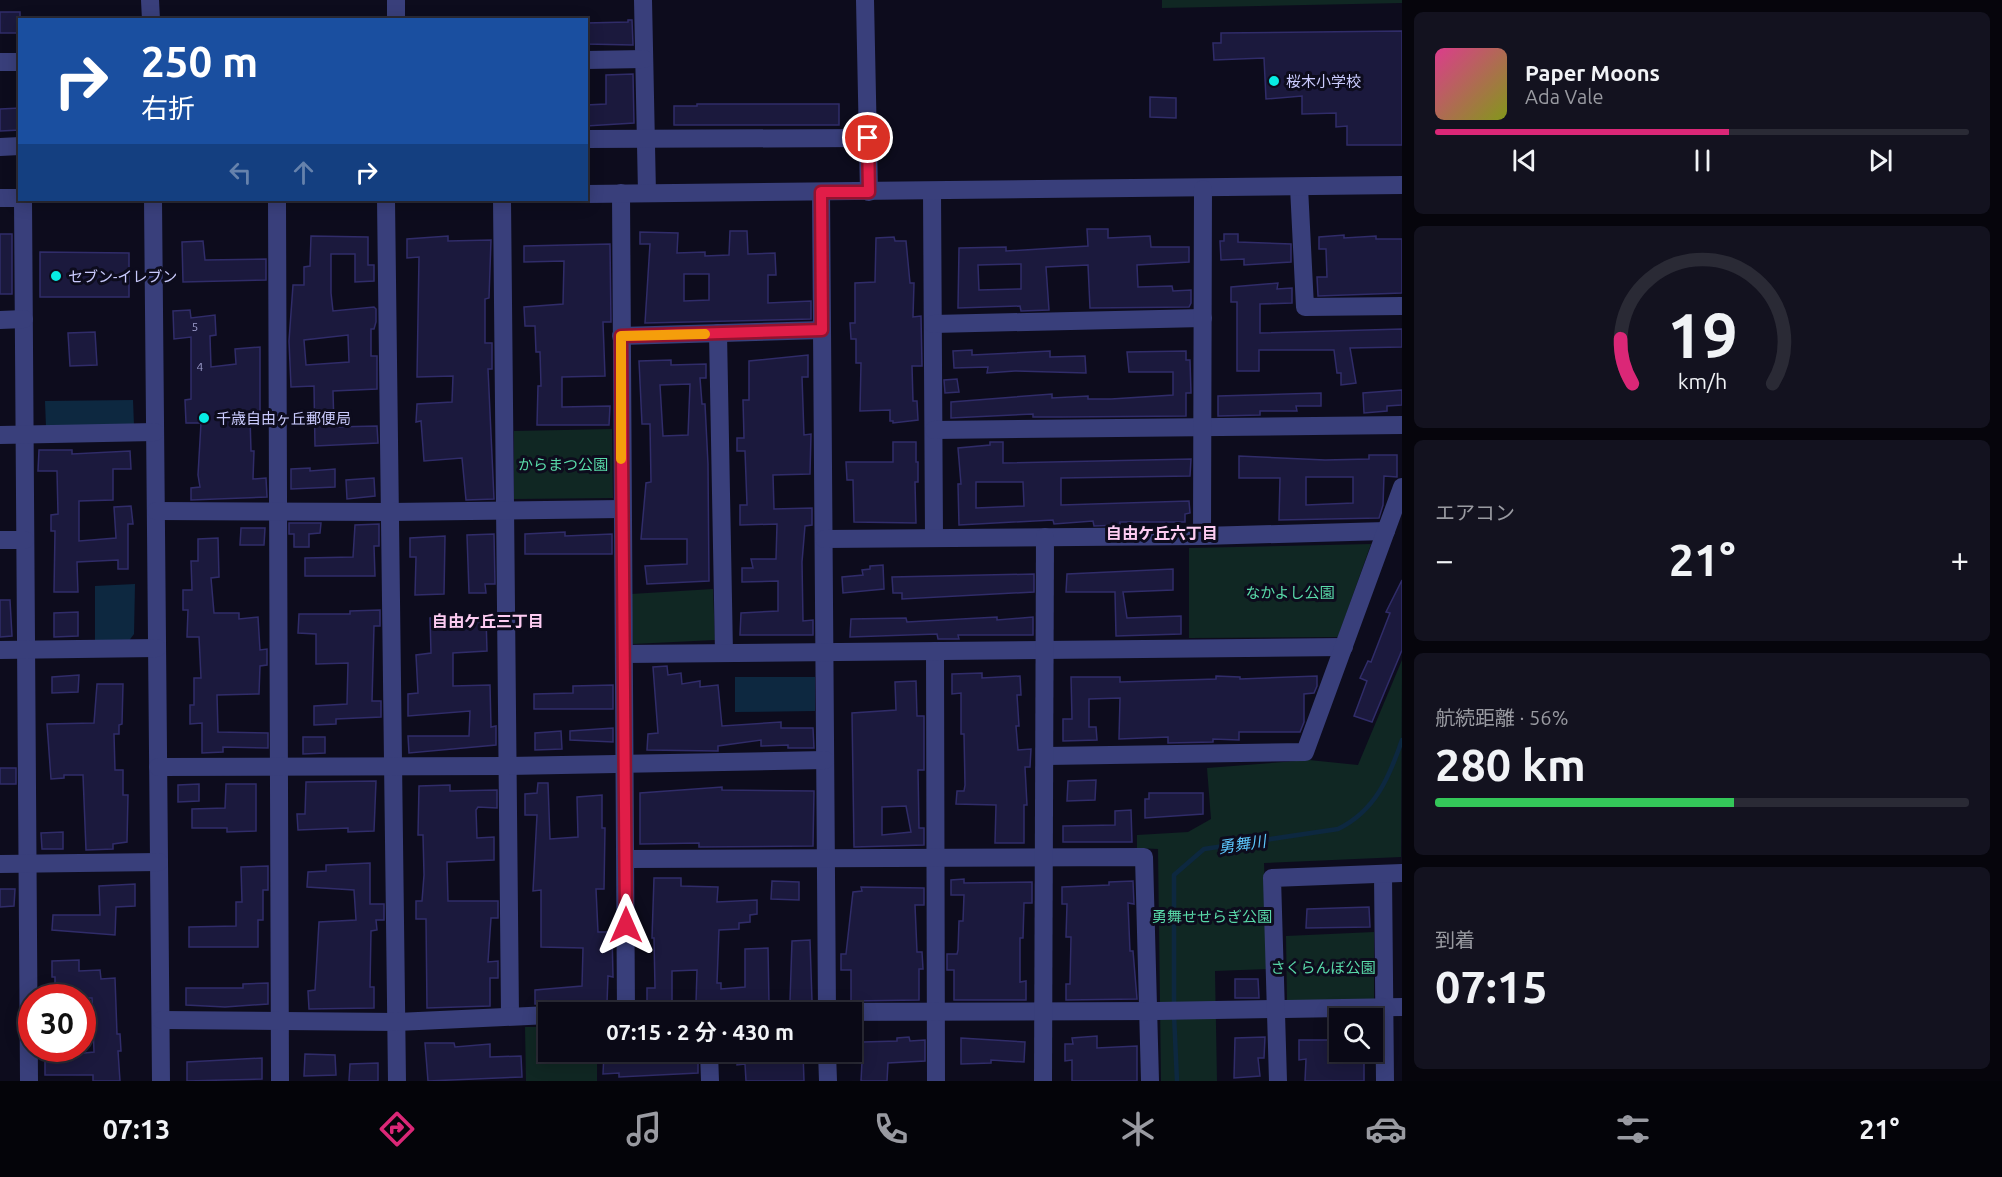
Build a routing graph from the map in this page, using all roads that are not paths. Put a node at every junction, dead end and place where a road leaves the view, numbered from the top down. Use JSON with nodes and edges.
{"nodes":[{"id":1,"x":150,"y":0,"type":"edge"},
{"id":2,"x":396,"y":0,"type":"edge"},
{"id":3,"x":643,"y":0,"type":"edge"},
{"id":4,"x":865,"y":0,"type":"edge"},
{"id":5,"x":151,"y":18,"type":"edge"},
{"id":6,"x":396,"y":18,"type":"edge"},
{"id":7,"x":644,"y":59,"type":"junction"},
{"id":8,"x":588,"y":60,"type":"edge"},
{"id":9,"x":0,"y":62,"type":"edge"},
{"id":10,"x":18,"y":62,"type":"edge"},
{"id":11,"x":868,"y":138,"type":"junction"},
{"id":12,"x":588,"y":139,"type":"edge"},
{"id":13,"x":645,"y":139,"type":"junction"},
{"id":14,"x":18,"y":146,"type":"edge"},
{"id":15,"x":0,"y":147,"type":"edge"},
{"id":16,"x":1402,"y":185,"type":"edge"},
{"id":17,"x":1299,"y":187,"type":"junction"},
{"id":18,"x":1203,"y":189,"type":"junction"},
{"id":19,"x":932,"y":191,"type":"junction"},
{"id":20,"x":821,"y":192,"type":"junction"},
{"id":21,"x":869,"y":192,"type":"junction"},
{"id":22,"x":647,"y":193,"type":"junction"},
{"id":23,"x":588,"y":194,"type":"edge"},
{"id":24,"x":621,"y":194,"type":"junction"},
{"id":25,"x":0,"y":198,"type":"edge"},
{"id":26,"x":18,"y":199,"type":"edge"},
{"id":27,"x":21,"y":201,"type":"edge"},
{"id":28,"x":153,"y":201,"type":"edge"},
{"id":29,"x":277,"y":201,"type":"edge"},
{"id":30,"x":386,"y":201,"type":"edge"},
{"id":31,"x":502,"y":201,"type":"edge"},
{"id":32,"x":1402,"y":306,"type":"edge"},
{"id":33,"x":1203,"y":318,"type":"junction"},
{"id":34,"x":0,"y":320,"type":"edge"},
{"id":35,"x":24,"y":320,"type":"junction"},
{"id":36,"x":933,"y":324,"type":"junction"},
{"id":37,"x":822,"y":330,"type":"junction"},
{"id":38,"x":718,"y":333,"type":"junction"},
{"id":39,"x":621,"y":336,"type":"junction"},
{"id":40,"x":1402,"y":425,"type":"edge"},
{"id":41,"x":1202,"y":428,"type":"junction"},
{"id":42,"x":934,"y":430,"type":"junction"},
{"id":43,"x":155,"y":432,"type":"junction"},
{"id":44,"x":0,"y":435,"type":"edge"},
{"id":45,"x":25,"y":435,"type":"junction"},
{"id":46,"x":1402,"y":487,"type":"edge"},
{"id":47,"x":621,"y":509,"type":"junction"},
{"id":48,"x":278,"y":510,"type":"junction"},
{"id":49,"x":156,"y":511,"type":"junction"},
{"id":50,"x":506,"y":511,"type":"junction"},
{"id":51,"x":390,"y":513,"type":"junction"},
{"id":52,"x":1386,"y":531,"type":"junction"},
{"id":53,"x":1202,"y":536,"type":"junction"},
{"id":54,"x":1045,"y":537,"type":"junction"},
{"id":55,"x":934,"y":538,"type":"junction"},
{"id":56,"x":824,"y":539,"type":"junction"},
{"id":57,"x":0,"y":540,"type":"edge"},
{"id":58,"x":25,"y":540,"type":"junction"},
{"id":59,"x":1344,"y":646,"type":"junction"},
{"id":60,"x":157,"y":648,"type":"junction"},
{"id":61,"x":0,"y":650,"type":"edge"},
{"id":62,"x":26,"y":650,"type":"junction"},
{"id":63,"x":1045,"y":650,"type":"junction"},
{"id":64,"x":935,"y":651,"type":"junction"},
{"id":65,"x":724,"y":653,"type":"junction"},
{"id":66,"x":824,"y":653,"type":"junction"},
{"id":67,"x":624,"y":654,"type":"junction"},
{"id":68,"x":1046,"y":756,"type":"junction"},
{"id":69,"x":825,"y":760,"type":"junction"},
{"id":70,"x":625,"y":764,"type":"junction"},
{"id":71,"x":279,"y":766,"type":"junction"},
{"id":72,"x":393,"y":766,"type":"junction"},
{"id":73,"x":508,"y":766,"type":"junction"},
{"id":74,"x":158,"y":767,"type":"junction"},
{"id":75,"x":1046,"y":858,"type":"junction"},
{"id":76,"x":626,"y":859,"type":"junction"},
{"id":77,"x":935,"y":859,"type":"junction"},
{"id":78,"x":826,"y":860,"type":"junction"},
{"id":79,"x":159,"y":862,"type":"junction"},
{"id":80,"x":0,"y":864,"type":"edge"},
{"id":81,"x":28,"y":864,"type":"junction"},
{"id":82,"x":1402,"y":873,"type":"edge"},
{"id":83,"x":1383,"y":874,"type":"junction"},
{"id":84,"x":626,"y":1002,"type":"edge"},
{"id":85,"x":827,"y":1002,"type":"edge"},
{"id":86,"x":1393,"y":1007,"type":"edge"},
{"id":87,"x":1277,"y":1009,"type":"junction"},
{"id":88,"x":1153,"y":1011,"type":"junction"},
{"id":89,"x":862,"y":1012,"type":"edge"},
{"id":90,"x":936,"y":1012,"type":"junction"},
{"id":91,"x":1042,"y":1012,"type":"junction"},
{"id":92,"x":510,"y":1015,"type":"junction"},
{"id":93,"x":538,"y":1015,"type":"edge"},
{"id":94,"x":160,"y":1020,"type":"junction"},
{"id":95,"x":280,"y":1020,"type":"junction"},
{"id":96,"x":397,"y":1022,"type":"junction"},
{"id":97,"x":709,"y":1062,"type":"edge"},
{"id":98,"x":827,"y":1062,"type":"edge"},
{"id":99,"x":29,"y":1081,"type":"edge"},
{"id":100,"x":161,"y":1081,"type":"edge"},
{"id":101,"x":280,"y":1081,"type":"edge"},
{"id":102,"x":398,"y":1081,"type":"edge"},
{"id":103,"x":710,"y":1081,"type":"edge"},
{"id":104,"x":828,"y":1081,"type":"edge"},
{"id":105,"x":936,"y":1081,"type":"edge"},
{"id":106,"x":1043,"y":1081,"type":"edge"},
{"id":107,"x":1150,"y":1081,"type":"edge"},
{"id":108,"x":1278,"y":1081,"type":"edge"},
{"id":109,"x":1385,"y":1081,"type":"edge"}],
"edges":[{"from":1,"to":5,"type":"street"},
{"from":2,"to":6,"type":"street"},
{"from":3,"to":7,"type":"street"},
{"from":4,"to":11,"type":"street"},
{"from":7,"to":8,"type":"street"},
{"from":7,"to":13,"type":"street"},
{"from":9,"to":10,"type":"street"},
{"from":11,"to":13,"type":"street"},
{"from":11,"to":21,"type":"street"},
{"from":12,"to":13,"type":"street"},
{"from":13,"to":22,"type":"street"},
{"from":14,"to":15,"type":"street"},
{"from":16,"to":17,"type":"street"},
{"from":17,"to":18,"type":"street"},
{"from":17,"to":32,"type":"street"},
{"from":18,"to":19,"type":"street"},
{"from":18,"to":33,"type":"street"},
{"from":19,"to":21,"type":"street"},
{"from":19,"to":36,"type":"street"},
{"from":20,"to":21,"type":"street"},
{"from":20,"to":22,"type":"street"},
{"from":20,"to":37,"type":"street"},
{"from":22,"to":24,"type":"street"},
{"from":23,"to":24,"type":"street"},
{"from":24,"to":39,"type":"street"},
{"from":25,"to":26,"type":"street"},
{"from":27,"to":35,"type":"street"},
{"from":28,"to":43,"type":"street"},
{"from":29,"to":48,"type":"street"},
{"from":30,"to":51,"type":"street"},
{"from":31,"to":50,"type":"street"},
{"from":33,"to":36,"type":"street"},
{"from":33,"to":41,"type":"street"},
{"from":34,"to":35,"type":"street"},
{"from":35,"to":45,"type":"street"},
{"from":36,"to":42,"type":"street"},
{"from":37,"to":38,"type":"street"},
{"from":37,"to":56,"type":"street"},
{"from":38,"to":39,"type":"street"},
{"from":38,"to":65,"type":"street"},
{"from":39,"to":47,"type":"street"},
{"from":40,"to":41,"type":"street"},
{"from":41,"to":42,"type":"street"},
{"from":41,"to":53,"type":"street"},
{"from":42,"to":55,"type":"street"},
{"from":43,"to":45,"type":"street"},
{"from":43,"to":49,"type":"street"},
{"from":44,"to":45,"type":"street"},
{"from":45,"to":58,"type":"street"},
{"from":46,"to":52,"type":"street"},
{"from":47,"to":50,"type":"street"},
{"from":47,"to":67,"type":"street"},
{"from":48,"to":49,"type":"street"},
{"from":48,"to":51,"type":"street"},
{"from":48,"to":71,"type":"street"},
{"from":49,"to":60,"type":"street"},
{"from":50,"to":51,"type":"street"},
{"from":50,"to":73,"type":"street"},
{"from":51,"to":72,"type":"street"},
{"from":52,"to":53,"type":"street"},
{"from":52,"to":59,"type":"street"},
{"from":53,"to":54,"type":"street"},
{"from":54,"to":55,"type":"street"},
{"from":54,"to":63,"type":"street"},
{"from":55,"to":56,"type":"street"},
{"from":56,"to":66,"type":"street"},
{"from":57,"to":58,"type":"street"},
{"from":58,"to":62,"type":"street"},
{"from":59,"to":63,"type":"street"},
{"from":59,"to":68,"type":"street"},
{"from":60,"to":62,"type":"street"},
{"from":60,"to":74,"type":"street"},
{"from":61,"to":62,"type":"street"},
{"from":62,"to":81,"type":"street"},
{"from":63,"to":64,"type":"street"},
{"from":63,"to":68,"type":"street"},
{"from":64,"to":66,"type":"street"},
{"from":64,"to":77,"type":"street"},
{"from":65,"to":66,"type":"street"},
{"from":65,"to":67,"type":"street"},
{"from":66,"to":69,"type":"street"},
{"from":67,"to":70,"type":"street"},
{"from":68,"to":75,"type":"street"},
{"from":69,"to":70,"type":"street"},
{"from":69,"to":78,"type":"street"},
{"from":70,"to":73,"type":"street"},
{"from":70,"to":76,"type":"street"},
{"from":71,"to":72,"type":"street"},
{"from":71,"to":74,"type":"street"},
{"from":71,"to":95,"type":"street"},
{"from":72,"to":73,"type":"street"},
{"from":72,"to":96,"type":"street"},
{"from":73,"to":92,"type":"street"},
{"from":74,"to":79,"type":"street"},
{"from":75,"to":77,"type":"street"},
{"from":75,"to":88,"type":"street"},
{"from":75,"to":91,"type":"street"},
{"from":76,"to":78,"type":"street"},
{"from":76,"to":84,"type":"street"},
{"from":77,"to":78,"type":"street"},
{"from":77,"to":90,"type":"street"},
{"from":78,"to":85,"type":"street"},
{"from":79,"to":81,"type":"street"},
{"from":79,"to":94,"type":"street"},
{"from":80,"to":81,"type":"street"},
{"from":81,"to":99,"type":"street"},
{"from":82,"to":83,"type":"street"},
{"from":83,"to":86,"type":"street"},
{"from":83,"to":87,"type":"street"},
{"from":86,"to":87,"type":"street"},
{"from":86,"to":109,"type":"street"},
{"from":87,"to":88,"type":"street"},
{"from":87,"to":108,"type":"street"},
{"from":88,"to":91,"type":"street"},
{"from":88,"to":107,"type":"street"},
{"from":89,"to":90,"type":"street"},
{"from":90,"to":91,"type":"street"},
{"from":90,"to":105,"type":"street"},
{"from":91,"to":106,"type":"street"},
{"from":92,"to":93,"type":"street"},
{"from":92,"to":96,"type":"street"},
{"from":94,"to":95,"type":"street"},
{"from":94,"to":100,"type":"street"},
{"from":95,"to":96,"type":"street"},
{"from":95,"to":101,"type":"street"},
{"from":96,"to":102,"type":"street"},
{"from":97,"to":103,"type":"street"},
{"from":98,"to":104,"type":"street"}]}
